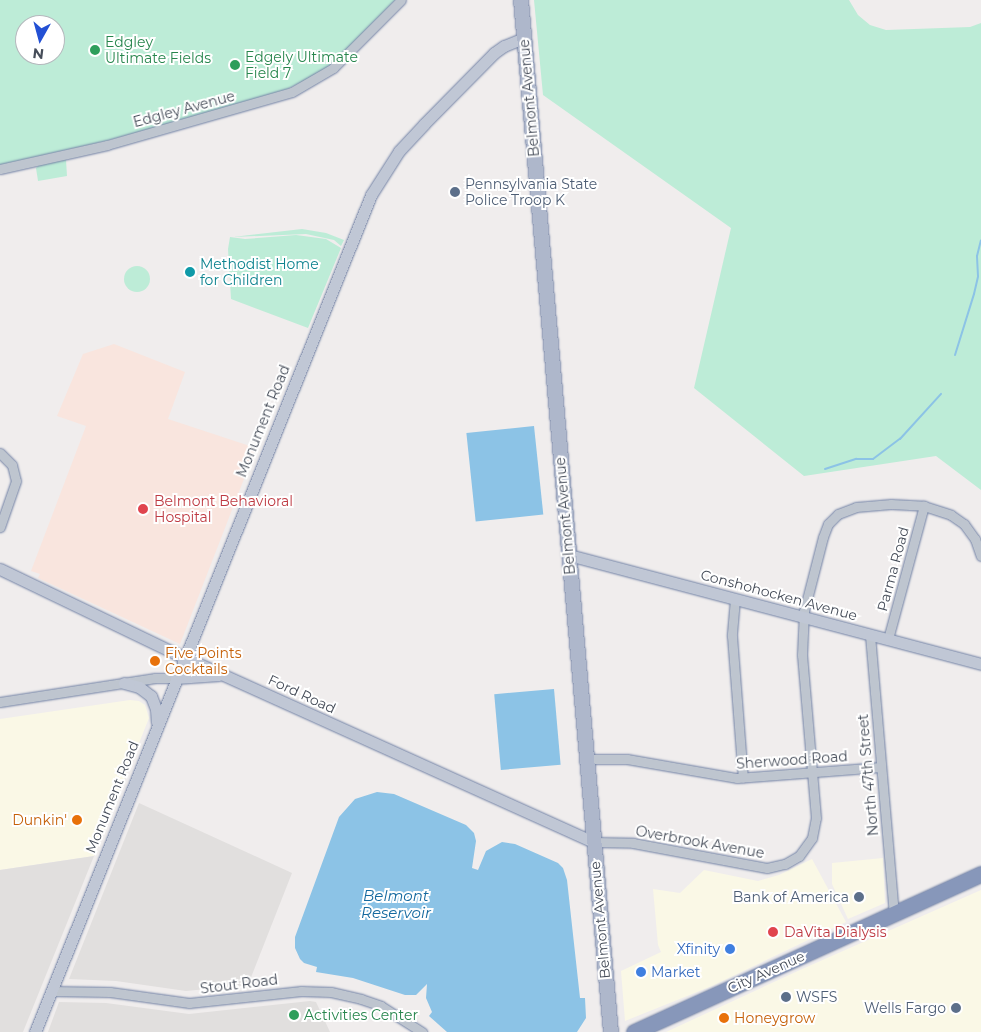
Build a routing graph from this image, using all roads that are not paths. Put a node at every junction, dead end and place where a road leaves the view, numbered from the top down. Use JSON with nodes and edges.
{"nodes":[{"id":1,"x":401,"y":0,"type":"edge"},
{"id":2,"x":521,"y":0,"type":"edge"},
{"id":3,"x":524,"y":38,"type":"junction"},
{"id":4,"x":0,"y":169,"type":"edge"},
{"id":5,"x":0,"y":453,"type":"edge"},
{"id":6,"x":924,"y":506,"type":"junction"},
{"id":7,"x":0,"y":527,"type":"edge"},
{"id":8,"x":569,"y":555,"type":"junction"},
{"id":9,"x":981,"y":556,"type":"edge"},
{"id":10,"x":0,"y":569,"type":"edge"},
{"id":11,"x":735,"y":599,"type":"junction"},
{"id":12,"x":805,"y":617,"type":"junction"},
{"id":13,"x":870,"y":634,"type":"junction"},
{"id":14,"x":888,"y":639,"type":"junction"},
{"id":15,"x":185,"y":657,"type":"junction"},
{"id":16,"x":981,"y":664,"type":"edge"},
{"id":17,"x":226,"y":676,"type":"junction"},
{"id":18,"x":176,"y":678,"type":"junction"},
{"id":19,"x":124,"y":683,"type":"junction"},
{"id":20,"x":0,"y":702,"type":"edge"},
{"id":21,"x":157,"y":726,"type":"junction"},
{"id":22,"x":586,"y":759,"type":"junction"},
{"id":23,"x":881,"y":767,"type":"junction"},
{"id":24,"x":812,"y":772,"type":"junction"},
{"id":25,"x":744,"y":778,"type":"junction"},
{"id":26,"x":594,"y":842,"type":"junction"},
{"id":27,"x":981,"y":874,"type":"edge"},
{"id":28,"x":894,"y":914,"type":"junction"},
{"id":29,"x":51,"y":991,"type":"junction"},
{"id":30,"x":35,"y":1032,"type":"edge"},
{"id":31,"x":422,"y":1032,"type":"edge"},
{"id":32,"x":611,"y":1032,"type":"edge"},
{"id":33,"x":634,"y":1032,"type":"edge"}],
"edges":[{"from":1,"to":4,"type":"street","name":"Edgley Avenue"},
{"from":2,"to":3,"type":"main road","name":"Belmont Avenue"},
{"from":3,"to":8,"type":"main road","name":"Belmont Avenue"},
{"from":3,"to":15,"type":"street","name":"Monument Road"},
{"from":5,"to":7,"type":"street"},
{"from":6,"to":9,"type":"street"},
{"from":6,"to":12,"type":"street"},
{"from":6,"to":14,"type":"street","name":"Parma Road"},
{"from":8,"to":11,"type":"street","name":"Conshohocken Avenue"},
{"from":8,"to":22,"type":"main road","name":"Belmont Avenue"},
{"from":10,"to":15,"type":"street","name":"Ford Road"},
{"from":11,"to":12,"type":"street","name":"Conshohocken Avenue"},
{"from":11,"to":25,"type":"street"},
{"from":12,"to":13,"type":"street","name":"Conshohocken Avenue"},
{"from":12,"to":24,"type":"street"},
{"from":13,"to":14,"type":"street","name":"Conshohocken Avenue"},
{"from":13,"to":23,"type":"street","name":"North 47th Street"},
{"from":14,"to":16,"type":"street","name":"Conshohocken Avenue"},
{"from":15,"to":17,"type":"street","name":"Ford Road"},
{"from":15,"to":18,"type":"street","name":"Monument Road"},
{"from":17,"to":18,"type":"street"},
{"from":17,"to":26,"type":"street","name":"Ford Road"},
{"from":18,"to":19,"type":"street"},
{"from":18,"to":21,"type":"street","name":"Monument Road"},
{"from":19,"to":20,"type":"street"},
{"from":19,"to":21,"type":"street"},
{"from":21,"to":29,"type":"street","name":"Monument Road"},
{"from":22,"to":25,"type":"street","name":"Sherwood Road"},
{"from":22,"to":26,"type":"main road","name":"Belmont Avenue"},
{"from":23,"to":24,"type":"street","name":"Sherwood Road"},
{"from":23,"to":28,"type":"street","name":"North 47th Street"},
{"from":24,"to":25,"type":"street","name":"Sherwood Road"},
{"from":24,"to":26,"type":"street","name":"Overbrook Avenue"},
{"from":26,"to":32,"type":"main road","name":"Belmont Avenue"},
{"from":27,"to":28,"type":"highway","name":"City Avenue"},
{"from":28,"to":33,"type":"highway","name":"City Avenue"},
{"from":29,"to":30,"type":"street","name":"Monument Road"},
{"from":29,"to":31,"type":"street","name":"Stout Road"}]}
